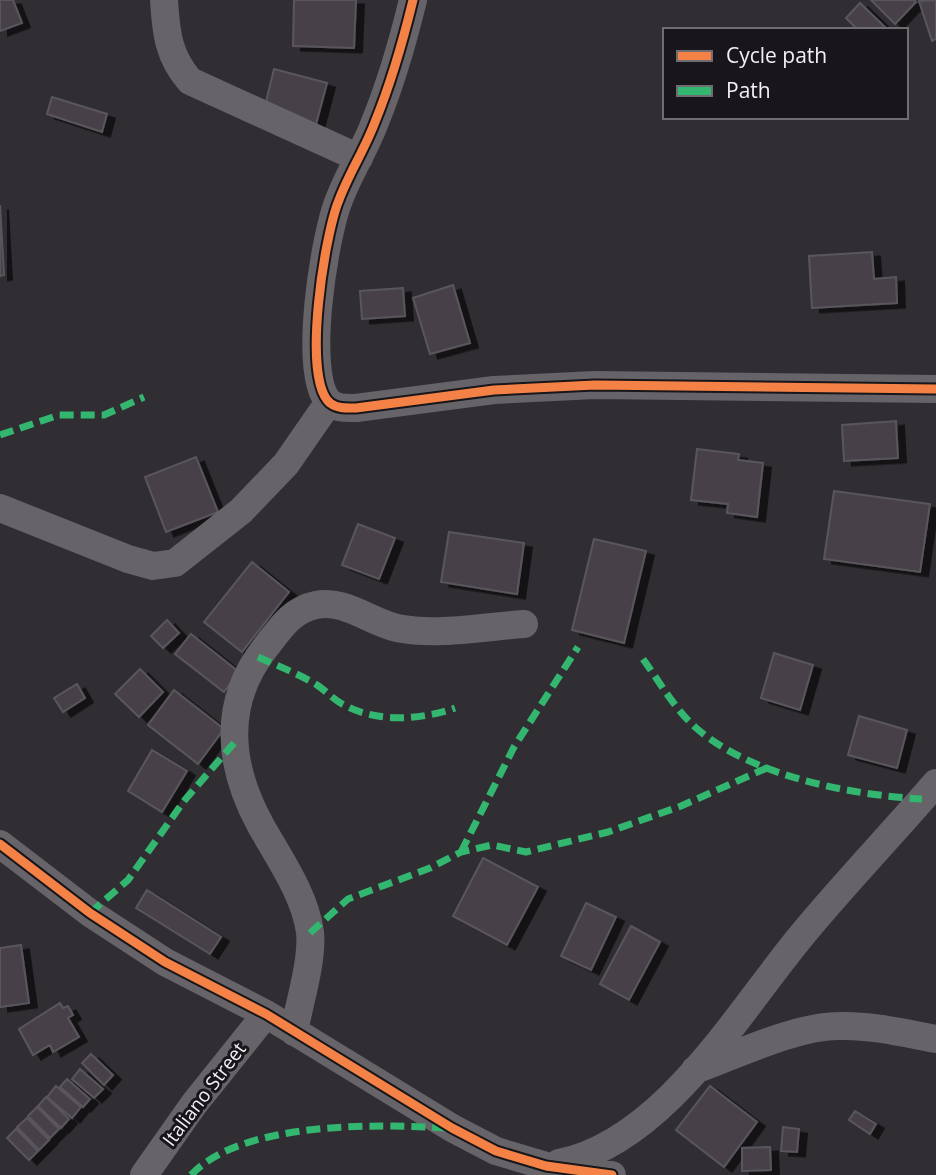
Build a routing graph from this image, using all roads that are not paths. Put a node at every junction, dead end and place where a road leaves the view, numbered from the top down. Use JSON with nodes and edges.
{"nodes":[{"id":1,"x":164,"y":0,"type":"edge"},
{"id":2,"x":413,"y":0,"type":"edge"},
{"id":3,"x":359,"y":158,"type":"junction"},
{"id":4,"x":936,"y":389,"type":"edge"},
{"id":5,"x":329,"y":402,"type":"junction"},
{"id":6,"x":0,"y":508,"type":"edge"},
{"id":7,"x":524,"y":624,"type":"dead end"},
{"id":8,"x":936,"y":783,"type":"edge"},
{"id":9,"x":0,"y":844,"type":"edge"},
{"id":10,"x":266,"y":1014,"type":"junction"},
{"id":11,"x":294,"y":1032,"type":"junction"},
{"id":12,"x":936,"y":1039,"type":"edge"},
{"id":13,"x":695,"y":1070,"type":"junction"},
{"id":14,"x":546,"y":1166,"type":"junction"},
{"id":15,"x":144,"y":1175,"type":"edge"},
{"id":16,"x":612,"y":1175,"type":"edge"}],
"edges":[{"from":1,"to":3,"type":"street"},
{"from":2,"to":3,"type":"street"},
{"from":3,"to":5,"type":"street"},
{"from":4,"to":5,"type":"street"},
{"from":5,"to":6,"type":"street"},
{"from":7,"to":11,"type":"street"},
{"from":8,"to":13,"type":"street"},
{"from":9,"to":10,"type":"street"},
{"from":10,"to":11,"type":"street"},
{"from":10,"to":15,"type":"street","name":"Italiano Street"},
{"from":11,"to":14,"type":"street"},
{"from":12,"to":13,"type":"street"},
{"from":13,"to":14,"type":"street"},
{"from":14,"to":16,"type":"street"}]}
